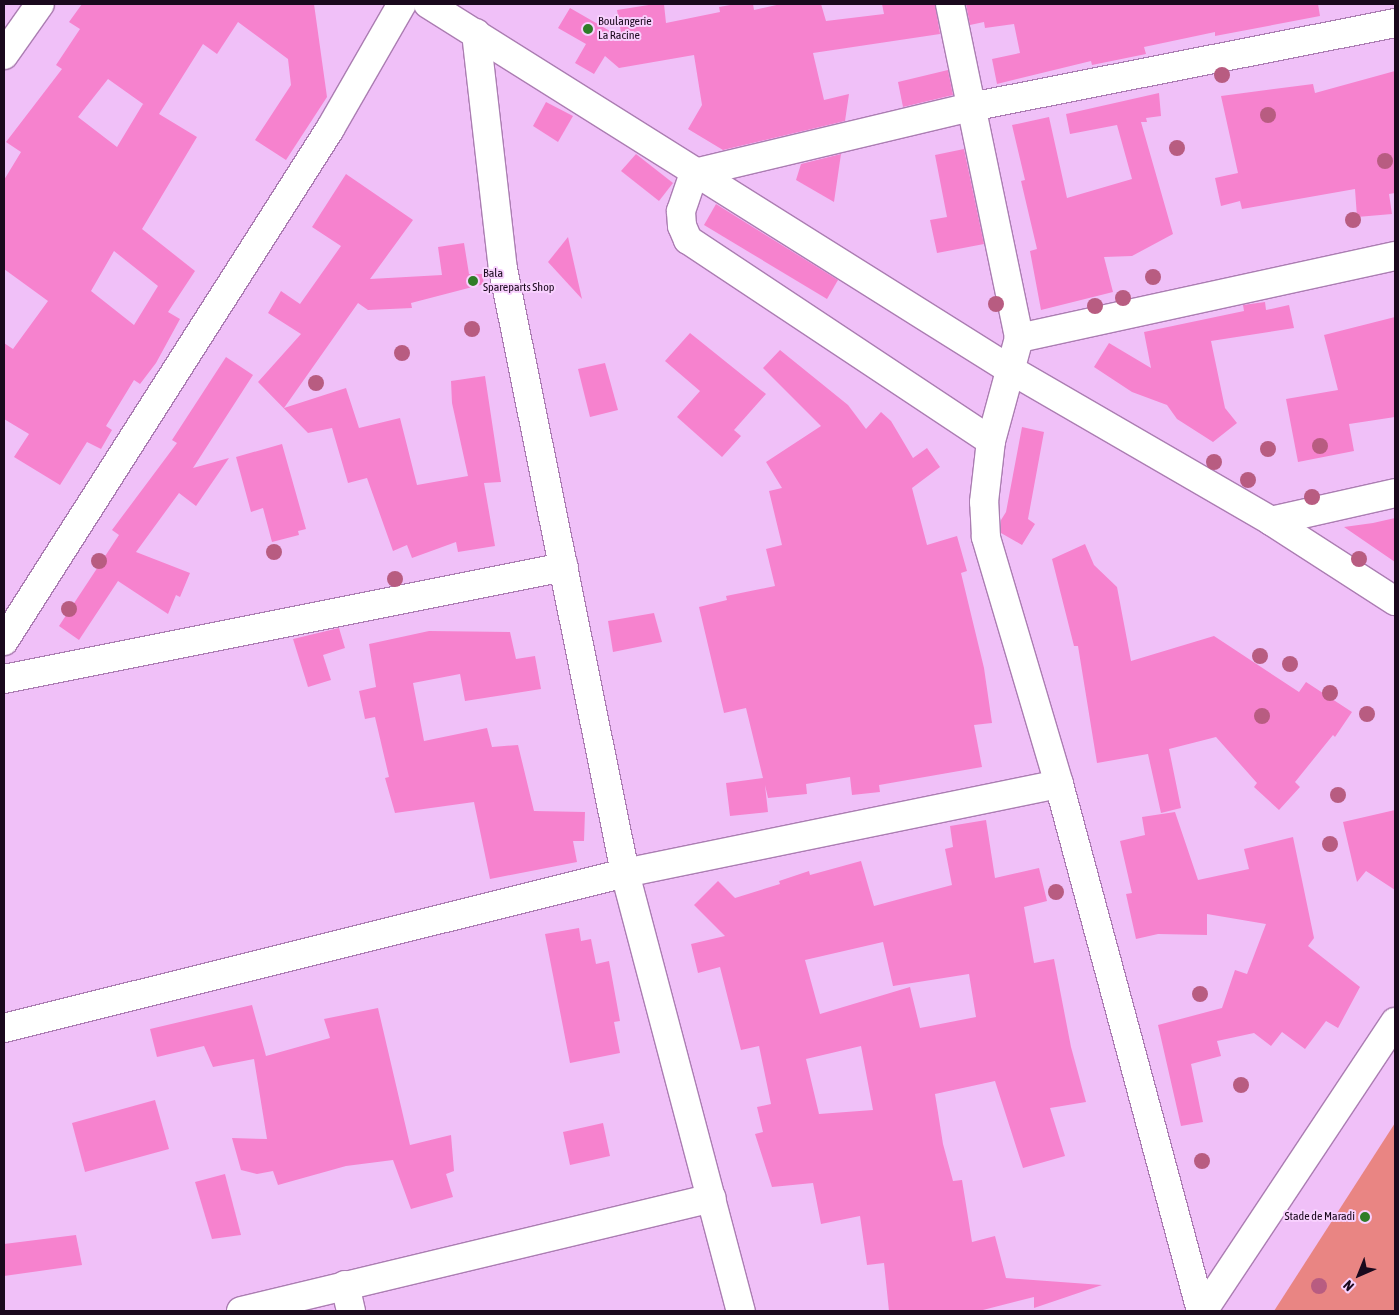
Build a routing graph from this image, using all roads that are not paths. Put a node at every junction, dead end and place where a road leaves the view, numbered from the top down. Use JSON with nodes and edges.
{"nodes":[{"id":1,"x":40,"y":4,"type":"edge"},
{"id":2,"x":402,"y":4,"type":"edge"},
{"id":3,"x":428,"y":4,"type":"edge"},
{"id":4,"x":950,"y":4,"type":"edge"},
{"id":5,"x":1395,"y":24,"type":"edge"},
{"id":6,"x":476,"y":33,"type":"junction"},
{"id":7,"x":4,"y":55,"type":"edge"},
{"id":8,"x":971,"y":106,"type":"junction"},
{"id":9,"x":694,"y":173,"type":"junction"},
{"id":10,"x":1395,"y":256,"type":"edge"},
{"id":11,"x":1019,"y":338,"type":"junction"},
{"id":12,"x":1009,"y":369,"type":"junction"},
{"id":13,"x":991,"y":440,"type":"junction"},
{"id":14,"x":1395,"y":493,"type":"edge"},
{"id":15,"x":1271,"y":521,"type":"junction"},
{"id":16,"x":564,"y":566,"type":"junction"},
{"id":17,"x":1395,"y":601,"type":"edge"},
{"id":18,"x":4,"y":641,"type":"edge"},
{"id":19,"x":4,"y":679,"type":"edge"},
{"id":20,"x":1059,"y":784,"type":"junction"},
{"id":21,"x":625,"y":873,"type":"junction"},
{"id":22,"x":1395,"y":1022,"type":"edge"},
{"id":23,"x":4,"y":1028,"type":"edge"},
{"id":24,"x":712,"y":1198,"type":"junction"},
{"id":25,"x":345,"y":1284,"type":"junction"},
{"id":26,"x":241,"y":1311,"type":"edge"},
{"id":27,"x":351,"y":1311,"type":"edge"},
{"id":28,"x":742,"y":1311,"type":"edge"},
{"id":29,"x":1202,"y":1311,"type":"edge"}],
"edges":[{"from":1,"to":7,"type":"street"},
{"from":2,"to":18,"type":"street"},
{"from":3,"to":6,"type":"street"},
{"from":4,"to":8,"type":"street"},
{"from":5,"to":8,"type":"street"},
{"from":6,"to":9,"type":"street"},
{"from":6,"to":16,"type":"street"},
{"from":8,"to":9,"type":"street"},
{"from":8,"to":11,"type":"street"},
{"from":9,"to":12,"type":"street"},
{"from":9,"to":13,"type":"street"},
{"from":10,"to":11,"type":"street"},
{"from":11,"to":12,"type":"street"},
{"from":12,"to":13,"type":"street"},
{"from":12,"to":15,"type":"street"},
{"from":13,"to":20,"type":"street"},
{"from":14,"to":15,"type":"street"},
{"from":15,"to":17,"type":"street"},
{"from":16,"to":19,"type":"street"},
{"from":16,"to":21,"type":"street"},
{"from":20,"to":21,"type":"street"},
{"from":20,"to":29,"type":"street"},
{"from":21,"to":23,"type":"street"},
{"from":21,"to":24,"type":"street"},
{"from":22,"to":29,"type":"street"},
{"from":24,"to":25,"type":"street"},
{"from":24,"to":28,"type":"street"},
{"from":25,"to":26,"type":"street"},
{"from":25,"to":27,"type":"street"}]}
